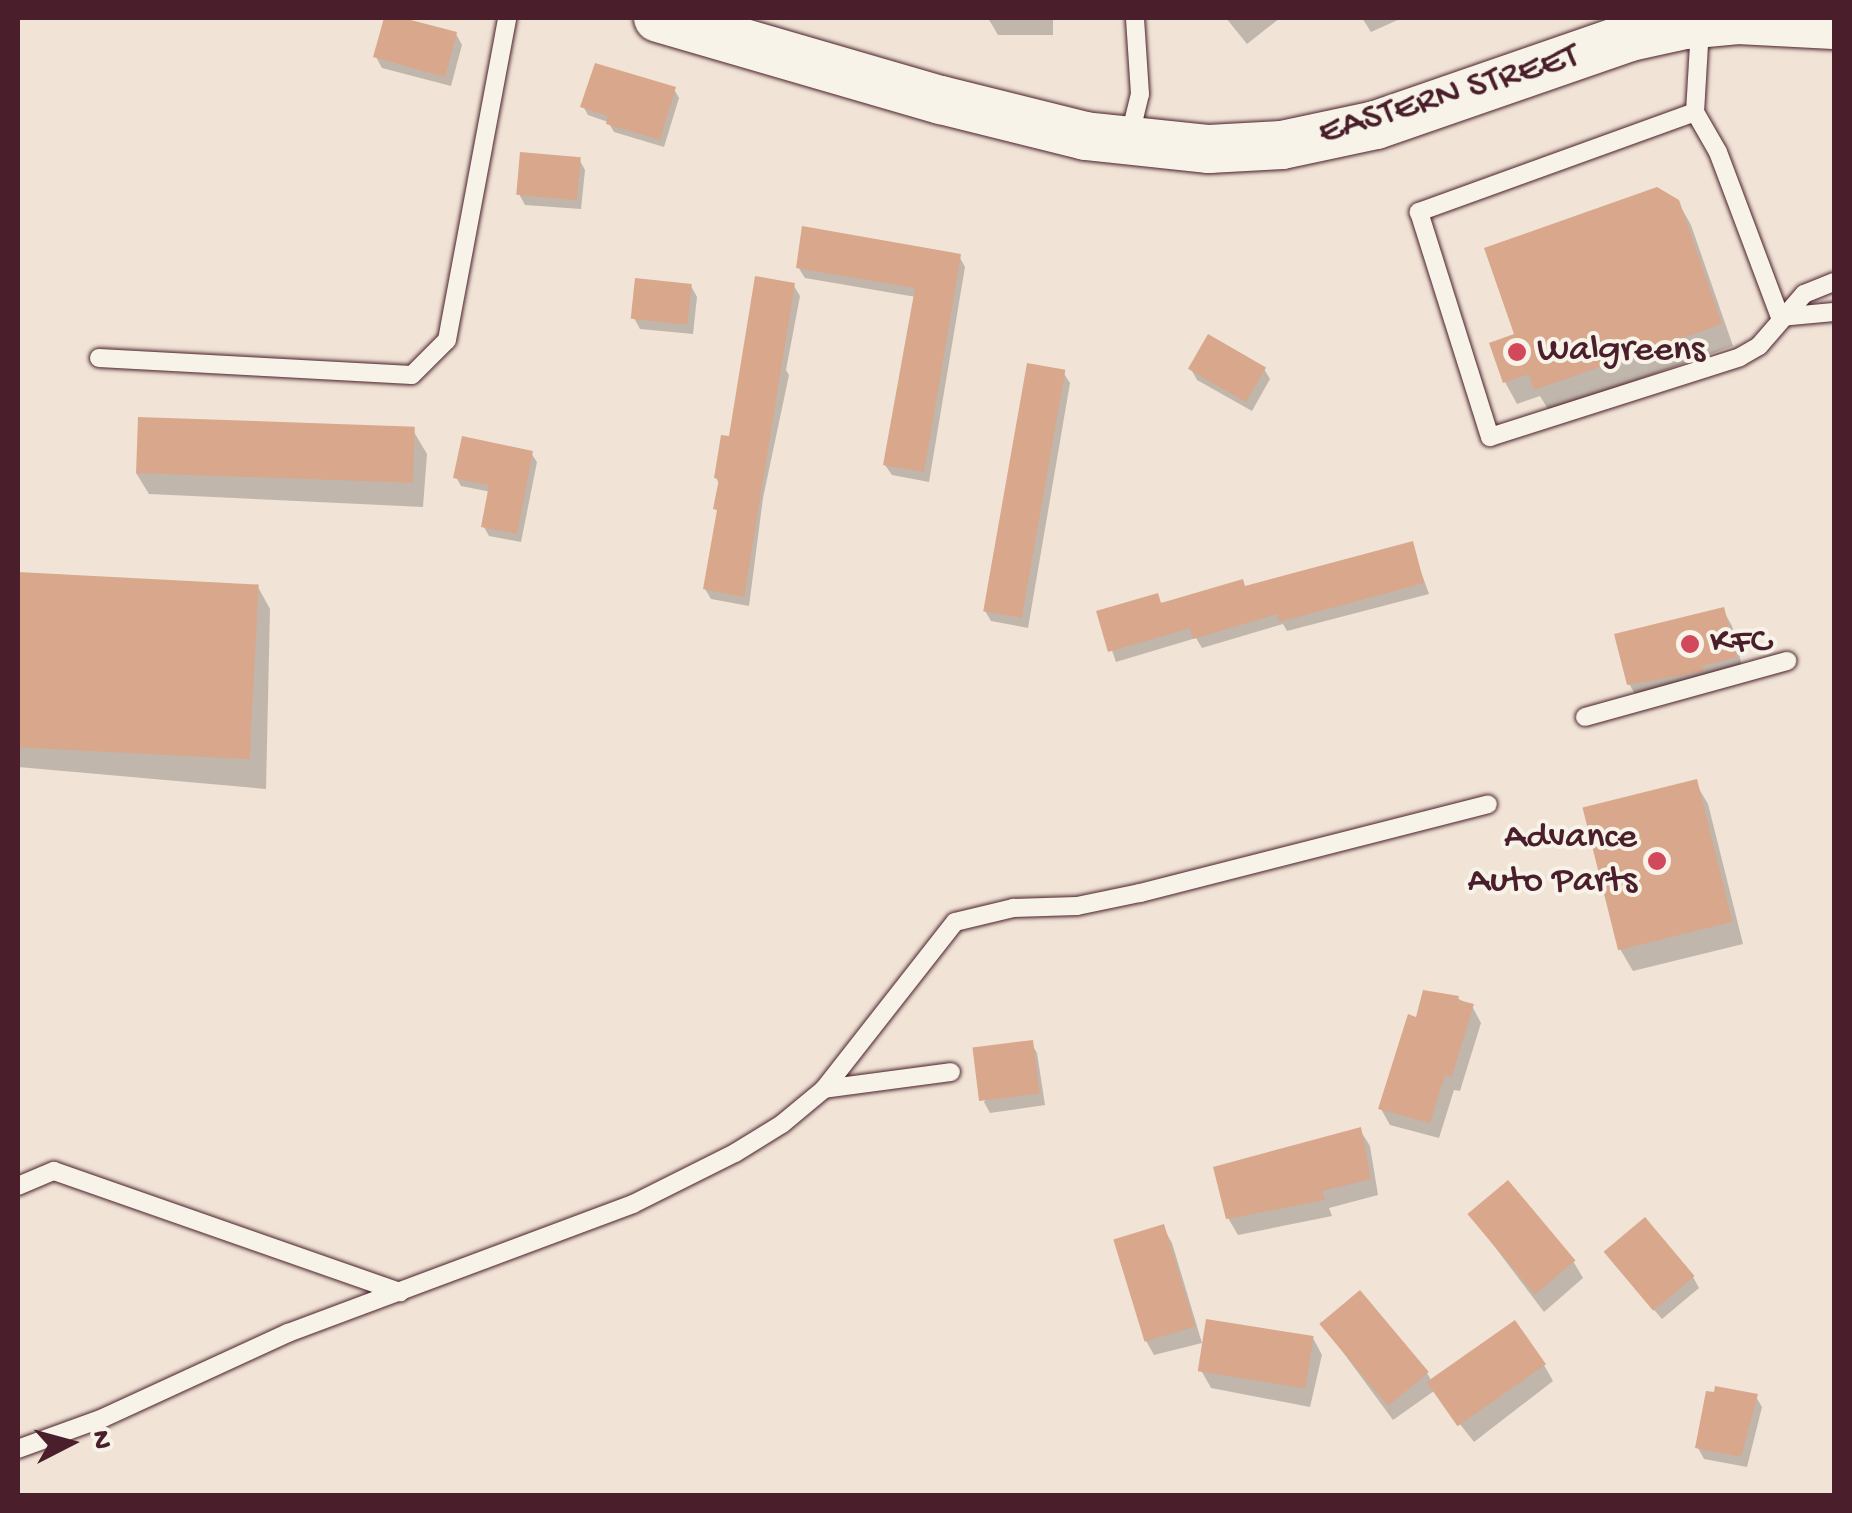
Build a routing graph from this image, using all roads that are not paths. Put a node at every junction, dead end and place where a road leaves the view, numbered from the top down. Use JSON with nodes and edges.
{"nodes":[{"id":1,"x":507,"y":18,"type":"edge"},
{"id":2,"x":658,"y":18,"type":"edge"},
{"id":3,"x":1134,"y":18,"type":"edge"},
{"id":4,"x":1700,"y":25,"type":"junction"},
{"id":5,"x":1834,"y":25,"type":"edge"},
{"id":6,"x":1695,"y":112,"type":"junction"},
{"id":7,"x":1128,"y":144,"type":"junction"},
{"id":8,"x":1834,"y":282,"type":"edge"},
{"id":9,"x":1834,"y":312,"type":"edge"},
{"id":10,"x":1780,"y":317,"type":"junction"},
{"id":11,"x":100,"y":358,"type":"dead end"},
{"id":12,"x":1788,"y":660,"type":"dead end"},
{"id":13,"x":1585,"y":717,"type":"dead end"},
{"id":14,"x":1488,"y":804,"type":"dead end"},
{"id":15,"x":952,"y":1072,"type":"dead end"},
{"id":16,"x":824,"y":1089,"type":"junction"},
{"id":17,"x":18,"y":1186,"type":"edge"},
{"id":18,"x":400,"y":1292,"type":"junction"},
{"id":19,"x":18,"y":1449,"type":"edge"}],
"edges":[{"from":1,"to":11,"type":"lane"},
{"from":2,"to":7,"type":"street","name":"EASTERN STREET"},
{"from":3,"to":7,"type":"lane"},
{"from":4,"to":5,"type":"street","name":"EASTERN STREET"},
{"from":4,"to":6,"type":"lane"},
{"from":4,"to":7,"type":"street","name":"EASTERN STREET"},
{"from":6,"to":10,"type":"lane"},
{"from":6,"to":10,"type":"lane"},
{"from":8,"to":10,"type":"lane"},
{"from":9,"to":10,"type":"lane"},
{"from":12,"to":13,"type":"lane"},
{"from":14,"to":16,"type":"lane"},
{"from":15,"to":16,"type":"lane"},
{"from":16,"to":18,"type":"lane"},
{"from":17,"to":18,"type":"lane"},
{"from":18,"to":19,"type":"lane"}]}
